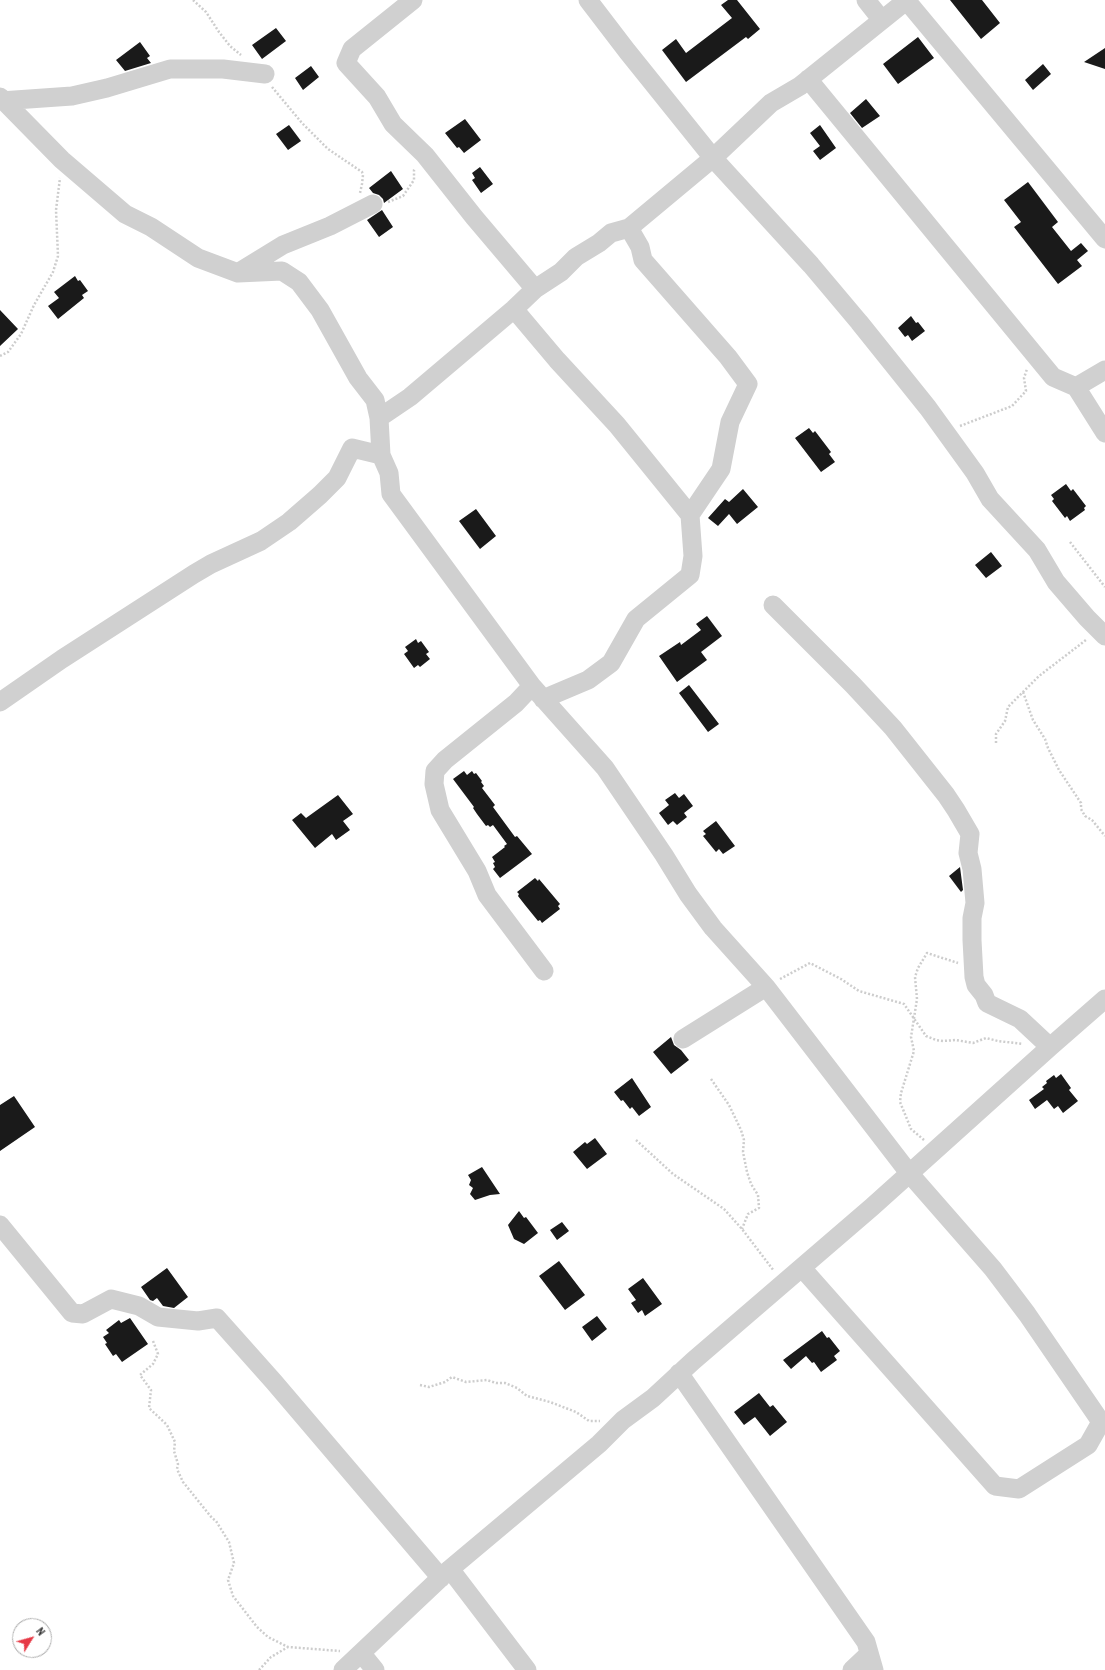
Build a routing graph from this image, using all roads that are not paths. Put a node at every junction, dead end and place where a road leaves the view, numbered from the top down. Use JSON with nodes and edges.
{"nodes":[{"id":1,"x":413,"y":0,"type":"edge"},
{"id":2,"x":588,"y":0,"type":"edge"},
{"id":3,"x":866,"y":0,"type":"edge"},
{"id":4,"x":906,"y":0,"type":"edge"},
{"id":5,"x":881,"y":19,"type":"junction"},
{"id":6,"x":265,"y":74,"type":"road end"},
{"id":7,"x":808,"y":79,"type":"junction"},
{"id":8,"x":1,"y":99,"type":"edge"},
{"id":9,"x":713,"y":158,"type":"junction"},
{"id":10,"x":373,"y":204,"type":"road end"},
{"id":11,"x":629,"y":228,"type":"junction"},
{"id":12,"x":1105,"y":239,"type":"edge"},
{"id":13,"x":238,"y":273,"type":"junction"},
{"id":14,"x":535,"y":289,"type":"junction"},
{"id":15,"x":514,"y":309,"type":"junction"},
{"id":16,"x":1105,"y":370,"type":"edge"},
{"id":17,"x":1076,"y":387,"type":"junction"},
{"id":18,"x":379,"y":418,"type":"junction"},
{"id":19,"x":1105,"y":433,"type":"edge"},
{"id":20,"x":381,"y":455,"type":"junction"},
{"id":21,"x":690,"y":515,"type":"junction"},
{"id":22,"x":773,"y":605,"type":"dead end"},
{"id":23,"x":1101,"y":633,"type":"edge"},
{"id":24,"x":538,"y":692,"type":"junction"},
{"id":25,"x":0,"y":702,"type":"edge"},
{"id":26,"x":544,"y":970,"type":"dead end"},
{"id":27,"x":766,"y":987,"type":"junction"},
{"id":28,"x":1105,"y":999,"type":"edge"},
{"id":29,"x":683,"y":1039,"type":"dead end"},
{"id":30,"x":1050,"y":1047,"type":"junction"},
{"id":31,"x":909,"y":1173,"type":"junction"},
{"id":32,"x":0,"y":1225,"type":"edge"},
{"id":33,"x":802,"y":1268,"type":"junction"},
{"id":34,"x":679,"y":1373,"type":"junction"},
{"id":35,"x":1103,"y":1422,"type":"edge"},
{"id":36,"x":446,"y":1573,"type":"junction"},
{"id":37,"x":362,"y":1654,"type":"junction"},
{"id":38,"x":872,"y":1662,"type":"edge"},
{"id":39,"x":343,"y":1670,"type":"edge"},
{"id":40,"x":375,"y":1670,"type":"edge"},
{"id":41,"x":527,"y":1670,"type":"edge"},
{"id":42,"x":852,"y":1670,"type":"edge"}],
"edges":[{"from":1,"to":14,"type":"street"},
{"from":2,"to":9,"type":"street"},
{"from":3,"to":5,"type":"street"},
{"from":4,"to":5,"type":"street"},
{"from":4,"to":12,"type":"street"},
{"from":5,"to":7,"type":"street"},
{"from":6,"to":8,"type":"street"},
{"from":7,"to":9,"type":"street"},
{"from":7,"to":17,"type":"street"},
{"from":8,"to":13,"type":"street"},
{"from":9,"to":11,"type":"street"},
{"from":9,"to":23,"type":"street"},
{"from":10,"to":13,"type":"street"},
{"from":11,"to":14,"type":"street"},
{"from":11,"to":21,"type":"street"},
{"from":13,"to":18,"type":"street"},
{"from":14,"to":15,"type":"street"},
{"from":15,"to":18,"type":"street"},
{"from":15,"to":21,"type":"street"},
{"from":16,"to":17,"type":"street"},
{"from":17,"to":19,"type":"street"},
{"from":18,"to":20,"type":"street"},
{"from":20,"to":24,"type":"street"},
{"from":20,"to":25,"type":"street"},
{"from":21,"to":24,"type":"street"},
{"from":22,"to":30,"type":"street"},
{"from":24,"to":26,"type":"street"},
{"from":24,"to":27,"type":"street"},
{"from":27,"to":29,"type":"street"},
{"from":27,"to":31,"type":"street"},
{"from":28,"to":30,"type":"street"},
{"from":30,"to":31,"type":"street"},
{"from":31,"to":33,"type":"street"},
{"from":31,"to":35,"type":"street"},
{"from":32,"to":36,"type":"street"},
{"from":33,"to":34,"type":"street"},
{"from":33,"to":35,"type":"street"},
{"from":34,"to":36,"type":"street"},
{"from":34,"to":38,"type":"street"},
{"from":36,"to":37,"type":"street"},
{"from":36,"to":41,"type":"street"},
{"from":37,"to":39,"type":"street"},
{"from":37,"to":40,"type":"street"},
{"from":38,"to":42,"type":"street"}]}
